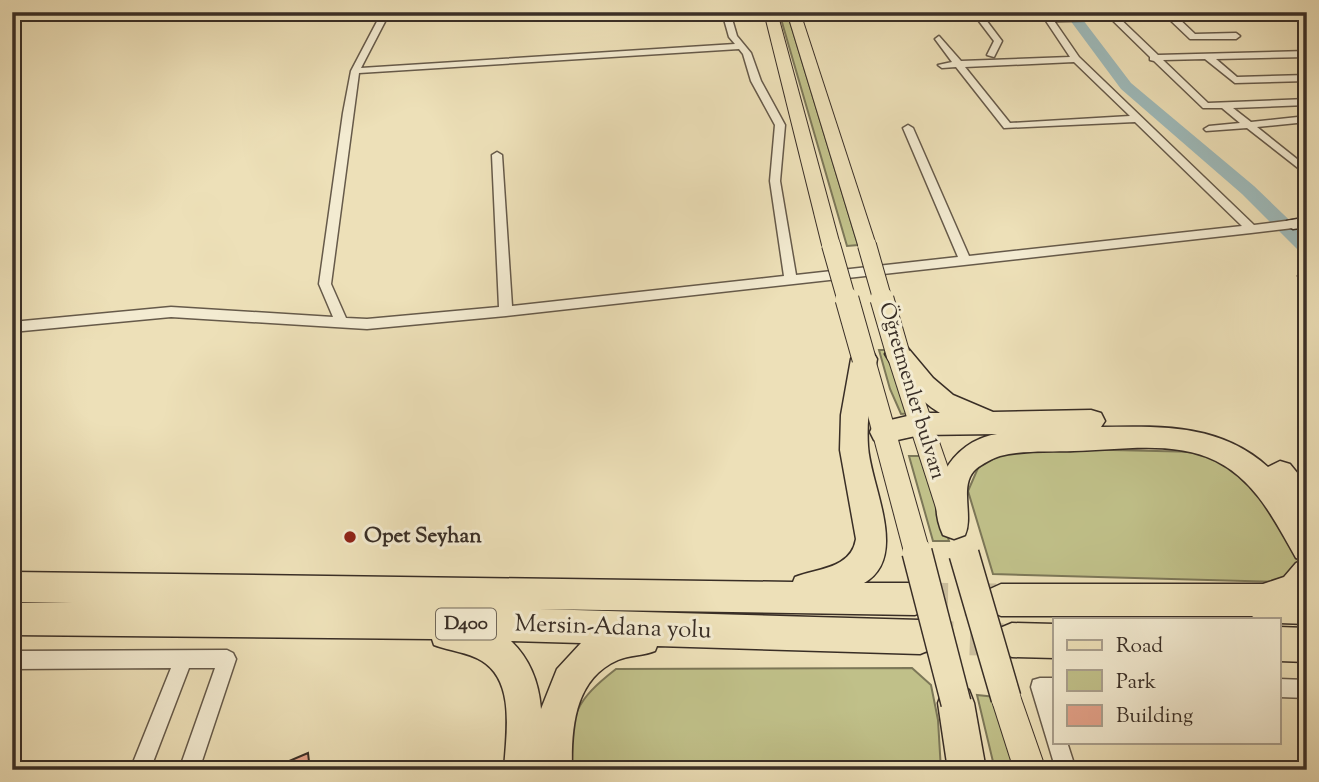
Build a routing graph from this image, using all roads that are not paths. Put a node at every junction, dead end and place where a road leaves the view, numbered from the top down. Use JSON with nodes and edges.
{"nodes":[{"id":1,"x":386,"y":12,"type":"edge"},
{"id":2,"x":726,"y":12,"type":"edge"},
{"id":3,"x":770,"y":12,"type":"edge"},
{"id":4,"x":793,"y":12,"type":"edge"},
{"id":5,"x":803,"y":12,"type":"edge"},
{"id":6,"x":976,"y":12,"type":"edge"},
{"id":7,"x":1203,"y":15,"type":"edge"},
{"id":8,"x":1307,"y":15,"type":"edge"},
{"id":9,"x":1049,"y":16,"type":"edge"},
{"id":10,"x":1108,"y":16,"type":"edge"},
{"id":11,"x":1172,"y":17,"type":"junction"},
{"id":12,"x":799,"y":31,"type":"junction"},
{"id":13,"x":1236,"y":36,"type":"dead end"},
{"id":14,"x":939,"y":39,"type":"dead end"},
{"id":15,"x":743,"y":46,"type":"junction"},
{"id":16,"x":1307,"y":54,"type":"edge"},
{"id":17,"x":991,"y":55,"type":"dead end"},
{"id":18,"x":1208,"y":57,"type":"junction"},
{"id":19,"x":1153,"y":58,"type":"junction"},
{"id":20,"x":1076,"y":59,"type":"junction"},
{"id":21,"x":961,"y":64,"type":"junction"},
{"id":22,"x":942,"y":65,"type":"dead end"},
{"id":23,"x":355,"y":71,"type":"junction"},
{"id":24,"x":1307,"y":78,"type":"edge"},
{"id":25,"x":1307,"y":102,"type":"edge"},
{"id":26,"x":1224,"y":105,"type":"junction"},
{"id":27,"x":1137,"y":119,"type":"junction"},
{"id":28,"x":1307,"y":119,"type":"edge"},
{"id":29,"x":780,"y":125,"type":"junction"},
{"id":30,"x":799,"y":125,"type":"junction"},
{"id":31,"x":1249,"y":125,"type":"junction"},
{"id":32,"x":908,"y":128,"type":"dead end"},
{"id":33,"x":1209,"y":130,"type":"dead end"},
{"id":34,"x":497,"y":155,"type":"dead end"},
{"id":35,"x":1307,"y":172,"type":"edge"},
{"id":36,"x":1300,"y":223,"type":"edge"},
{"id":37,"x":1251,"y":229,"type":"junction"},
{"id":38,"x":965,"y":260,"type":"junction"},
{"id":39,"x":791,"y":279,"type":"junction"},
{"id":40,"x":506,"y":311,"type":"junction"},
{"id":41,"x":341,"y":323,"type":"junction"},
{"id":42,"x":12,"y":327,"type":"edge"},
{"id":43,"x":898,"y":354,"type":"junction"},
{"id":44,"x":864,"y":359,"type":"junction"},
{"id":45,"x":1032,"y":422,"type":"junction"},
{"id":46,"x":920,"y":424,"type":"junction"},
{"id":47,"x":884,"y":432,"type":"junction"},
{"id":48,"x":1307,"y":508,"type":"edge"},
{"id":49,"x":954,"y":525,"type":"junction"},
{"id":50,"x":1307,"y":548,"type":"edge"},
{"id":51,"x":1307,"y":573,"type":"edge"},
{"id":52,"x":12,"y":587,"type":"edge"},
{"id":53,"x":712,"y":596,"type":"junction"},
{"id":54,"x":915,"y":599,"type":"tunnel mouth"},
{"id":55,"x":1001,"y":600,"type":"joint"},
{"id":56,"x":1307,"y":608,"type":"edge"},
{"id":57,"x":12,"y":619,"type":"edge"},
{"id":58,"x":344,"y":620,"type":"junction"},
{"id":59,"x":811,"y":634,"type":"junction"},
{"id":60,"x":920,"y":637,"type":"tunnel mouth"},
{"id":61,"x":1012,"y":640,"type":"tunnel mouth"},
{"id":62,"x":1053,"y":641,"type":"edge"},
{"id":63,"x":1280,"y":644,"type":"edge"},
{"id":64,"x":1307,"y":645,"type":"edge"},
{"id":65,"x":12,"y":660,"type":"edge"},
{"id":66,"x":183,"y":660,"type":"junction"},
{"id":67,"x":1053,"y":687,"type":"edge"},
{"id":68,"x":1280,"y":688,"type":"edge"},
{"id":69,"x":1307,"y":688,"type":"edge"},
{"id":70,"x":956,"y":702,"type":"junction"},
{"id":71,"x":1053,"y":728,"type":"edge"},
{"id":72,"x":1058,"y":744,"type":"edge"},
{"id":73,"x":140,"y":770,"type":"edge"},
{"id":74,"x":189,"y":770,"type":"edge"},
{"id":75,"x":523,"y":770,"type":"edge"},
{"id":76,"x":553,"y":770,"type":"edge"},
{"id":77,"x":967,"y":770,"type":"edge"},
{"id":78,"x":976,"y":770,"type":"edge"},
{"id":79,"x":1030,"y":770,"type":"edge"},
{"id":80,"x":1066,"y":770,"type":"edge"}],
"edges":[{"from":1,"to":23,"type":"street"},
{"from":2,"to":15,"type":"street"},
{"from":3,"to":30,"type":"main road","name":"Öğretmenler bulvarı"},
{"from":4,"to":12,"type":"main road","name":"Öğretmenler bulvarı"},
{"from":5,"to":12,"type":"main road"},
{"from":6,"to":9,"type":"main road"},
{"from":6,"to":17,"type":"street"},
{"from":7,"to":8,"type":"main road"},
{"from":7,"to":11,"type":"main road"},
{"from":9,"to":10,"type":"main road"},
{"from":9,"to":20,"type":"street"},
{"from":10,"to":11,"type":"main road"},
{"from":10,"to":19,"type":"street"},
{"from":11,"to":13,"type":"street"},
{"from":12,"to":43,"type":"main road","name":"Öğretmenler bulvarı","bridge":true},
{"from":14,"to":21,"type":"street"},
{"from":15,"to":23,"type":"street"},
{"from":15,"to":29,"type":"street"},
{"from":16,"to":18,"type":"street"},
{"from":18,"to":19,"type":"street"},
{"from":18,"to":24,"type":"street"},
{"from":19,"to":26,"type":"street"},
{"from":20,"to":21,"type":"street"},
{"from":20,"to":27,"type":"street"},
{"from":21,"to":22,"type":"street"},
{"from":21,"to":27,"type":"street"},
{"from":23,"to":41,"type":"street"},
{"from":25,"to":26,"type":"street"},
{"from":26,"to":31,"type":"street"},
{"from":27,"to":37,"type":"street"},
{"from":28,"to":31,"type":"street"},
{"from":29,"to":30,"type":"street"},
{"from":29,"to":39,"type":"street"},
{"from":30,"to":44,"type":"main road","name":"Öğretmenler bulvarı","bridge":true},
{"from":31,"to":33,"type":"street"},
{"from":31,"to":35,"type":"street"},
{"from":32,"to":38,"type":"street"},
{"from":34,"to":40,"type":"street"},
{"from":36,"to":37,"type":"street"},
{"from":37,"to":38,"type":"street"},
{"from":38,"to":39,"type":"street"},
{"from":39,"to":40,"type":"street"},
{"from":40,"to":41,"type":"street"},
{"from":41,"to":42,"type":"street"},
{"from":43,"to":45,"type":"highway"},
{"from":43,"to":46,"type":"main road","name":"Öğretmenler bulvarı"},
{"from":44,"to":47,"type":"main road","name":"Öğretmenler bulvarı"},
{"from":44,"to":53,"type":"highway"},
{"from":45,"to":46,"type":"highway"},
{"from":45,"to":48,"type":"highway"},
{"from":46,"to":47,"type":"highway"},
{"from":46,"to":49,"type":"main road","name":"Öğretmenler bulvarı"},
{"from":47,"to":70,"type":"main road","name":"Öğretmenler bulvarı","bridge":true},
{"from":49,"to":50,"type":"highway"},
{"from":49,"to":79,"type":"main road","name":"Öğretmenler bulvarı","bridge":true},
{"from":51,"to":55,"type":"highway"},
{"from":52,"to":53,"type":"highway","name":"Mersin-Adana yolu","number":"D400"},
{"from":53,"to":54,"type":"highway","name":"Mersin-Adana yolu","number":"D400"},
{"from":55,"to":56,"type":"highway"},
{"from":57,"to":58,"type":"highway","name":"Mersin-Adana yolu","number":"D400"},
{"from":58,"to":59,"type":"highway","name":"Mersin-Adana yolu","number":"D400"},
{"from":58,"to":75,"type":"highway"},
{"from":59,"to":60,"type":"highway","name":"Mersin-Adana yolu","number":"D400"},
{"from":59,"to":76,"type":"highway"},
{"from":61,"to":62,"type":"highway"},
{"from":63,"to":64,"type":"highway"},
{"from":65,"to":66,"type":"street"},
{"from":66,"to":73,"type":"street"},
{"from":66,"to":74,"type":"street"},
{"from":67,"to":71,"type":"street"},
{"from":68,"to":69,"type":"street"},
{"from":70,"to":77,"type":"highway"},
{"from":70,"to":78,"type":"main road","name":"Öğretmenler bulvarı"},
{"from":72,"to":80,"type":"street"}]}
